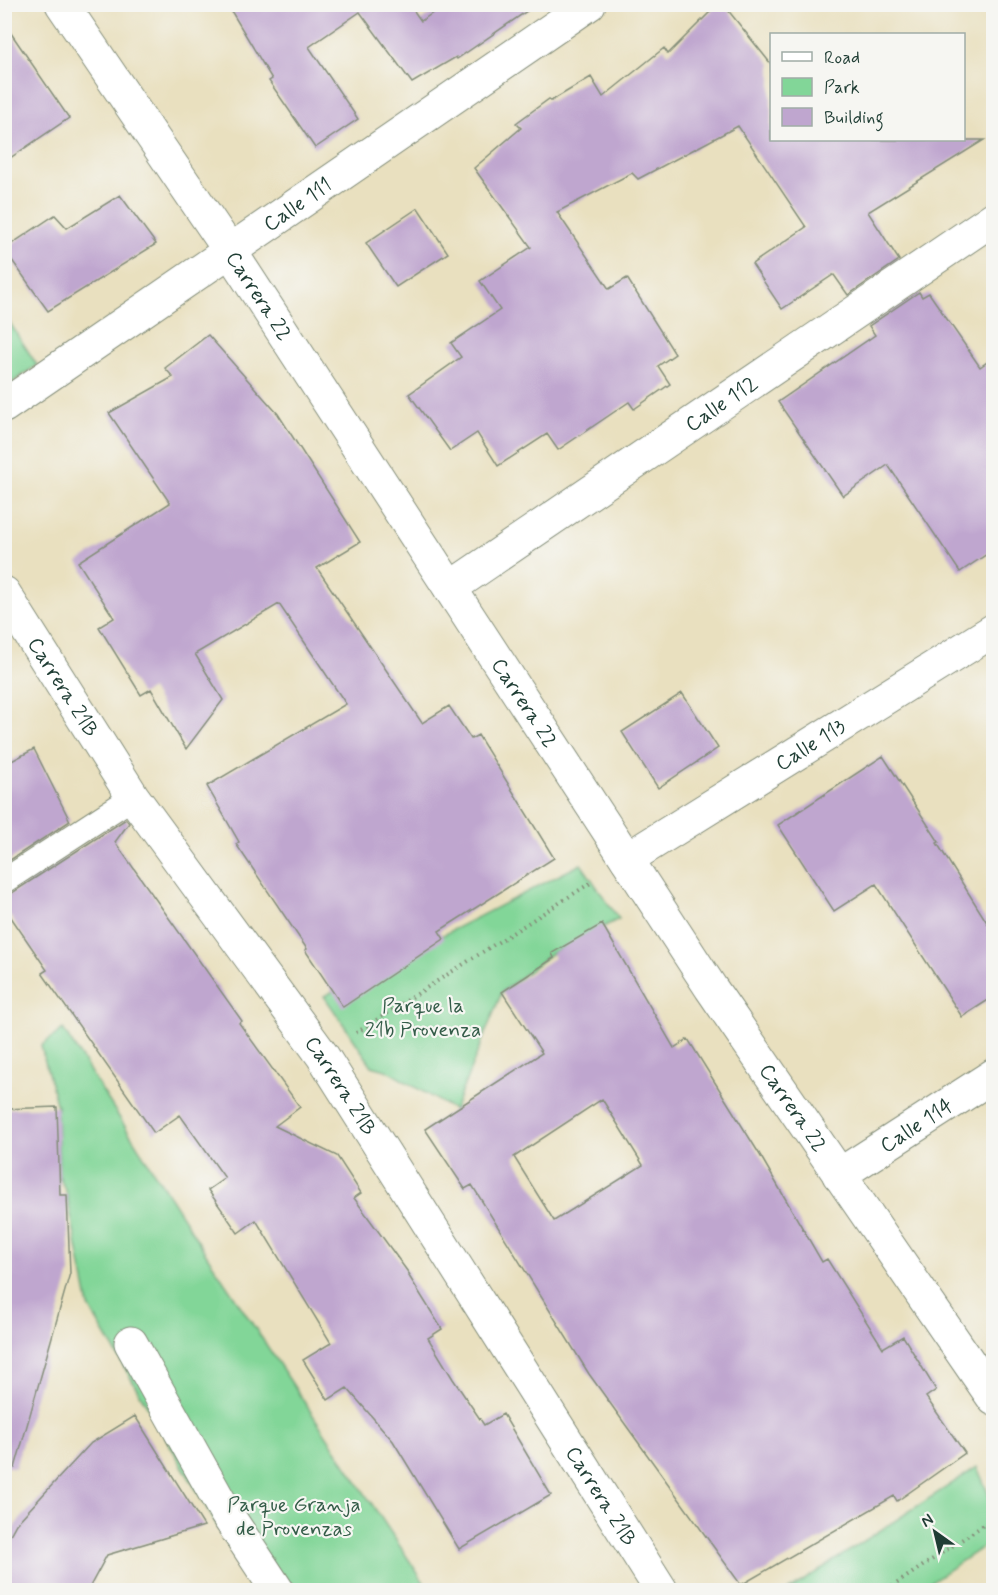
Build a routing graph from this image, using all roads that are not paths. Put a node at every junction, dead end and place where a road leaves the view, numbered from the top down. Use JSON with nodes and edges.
{"nodes":[{"id":1,"x":62,"y":4,"type":"edge"},
{"id":2,"x":590,"y":4,"type":"edge"},
{"id":3,"x":993,"y":218,"type":"edge"},
{"id":4,"x":230,"y":250,"type":"junction"},
{"id":5,"x":4,"y":406,"type":"edge"},
{"id":6,"x":450,"y":588,"type":"junction"},
{"id":7,"x":4,"y":593,"type":"edge"},
{"id":8,"x":993,"y":630,"type":"edge"},
{"id":9,"x":133,"y":797,"type":"junction"},
{"id":10,"x":627,"y":859,"type":"junction"},
{"id":11,"x":4,"y":881,"type":"edge"},
{"id":12,"x":993,"y":1075,"type":"edge"},
{"id":13,"x":839,"y":1175,"type":"junction"},
{"id":14,"x":131,"y":1343,"type":"dead end"},
{"id":15,"x":993,"y":1400,"type":"edge"},
{"id":16,"x":277,"y":1590,"type":"edge"},
{"id":17,"x":661,"y":1590,"type":"edge"}],
"edges":[{"from":1,"to":4,"type":"street","name":"Carrera 22"},
{"from":2,"to":4,"type":"street","name":"Calle 111"},
{"from":3,"to":6,"type":"street","name":"Calle 112"},
{"from":4,"to":5,"type":"street","name":"Calle 111"},
{"from":4,"to":6,"type":"street","name":"Carrera 22"},
{"from":6,"to":10,"type":"street","name":"Carrera 22"},
{"from":7,"to":9,"type":"street","name":"Carrera 21B"},
{"from":8,"to":10,"type":"street","name":"Calle 113"},
{"from":9,"to":11,"type":"lane"},
{"from":9,"to":17,"type":"street","name":"Carrera 21B"},
{"from":10,"to":13,"type":"street","name":"Carrera 22"},
{"from":12,"to":13,"type":"street","name":"Calle 114"},
{"from":13,"to":15,"type":"street","name":"Carrera 22"},
{"from":14,"to":16,"type":"street"}]}
